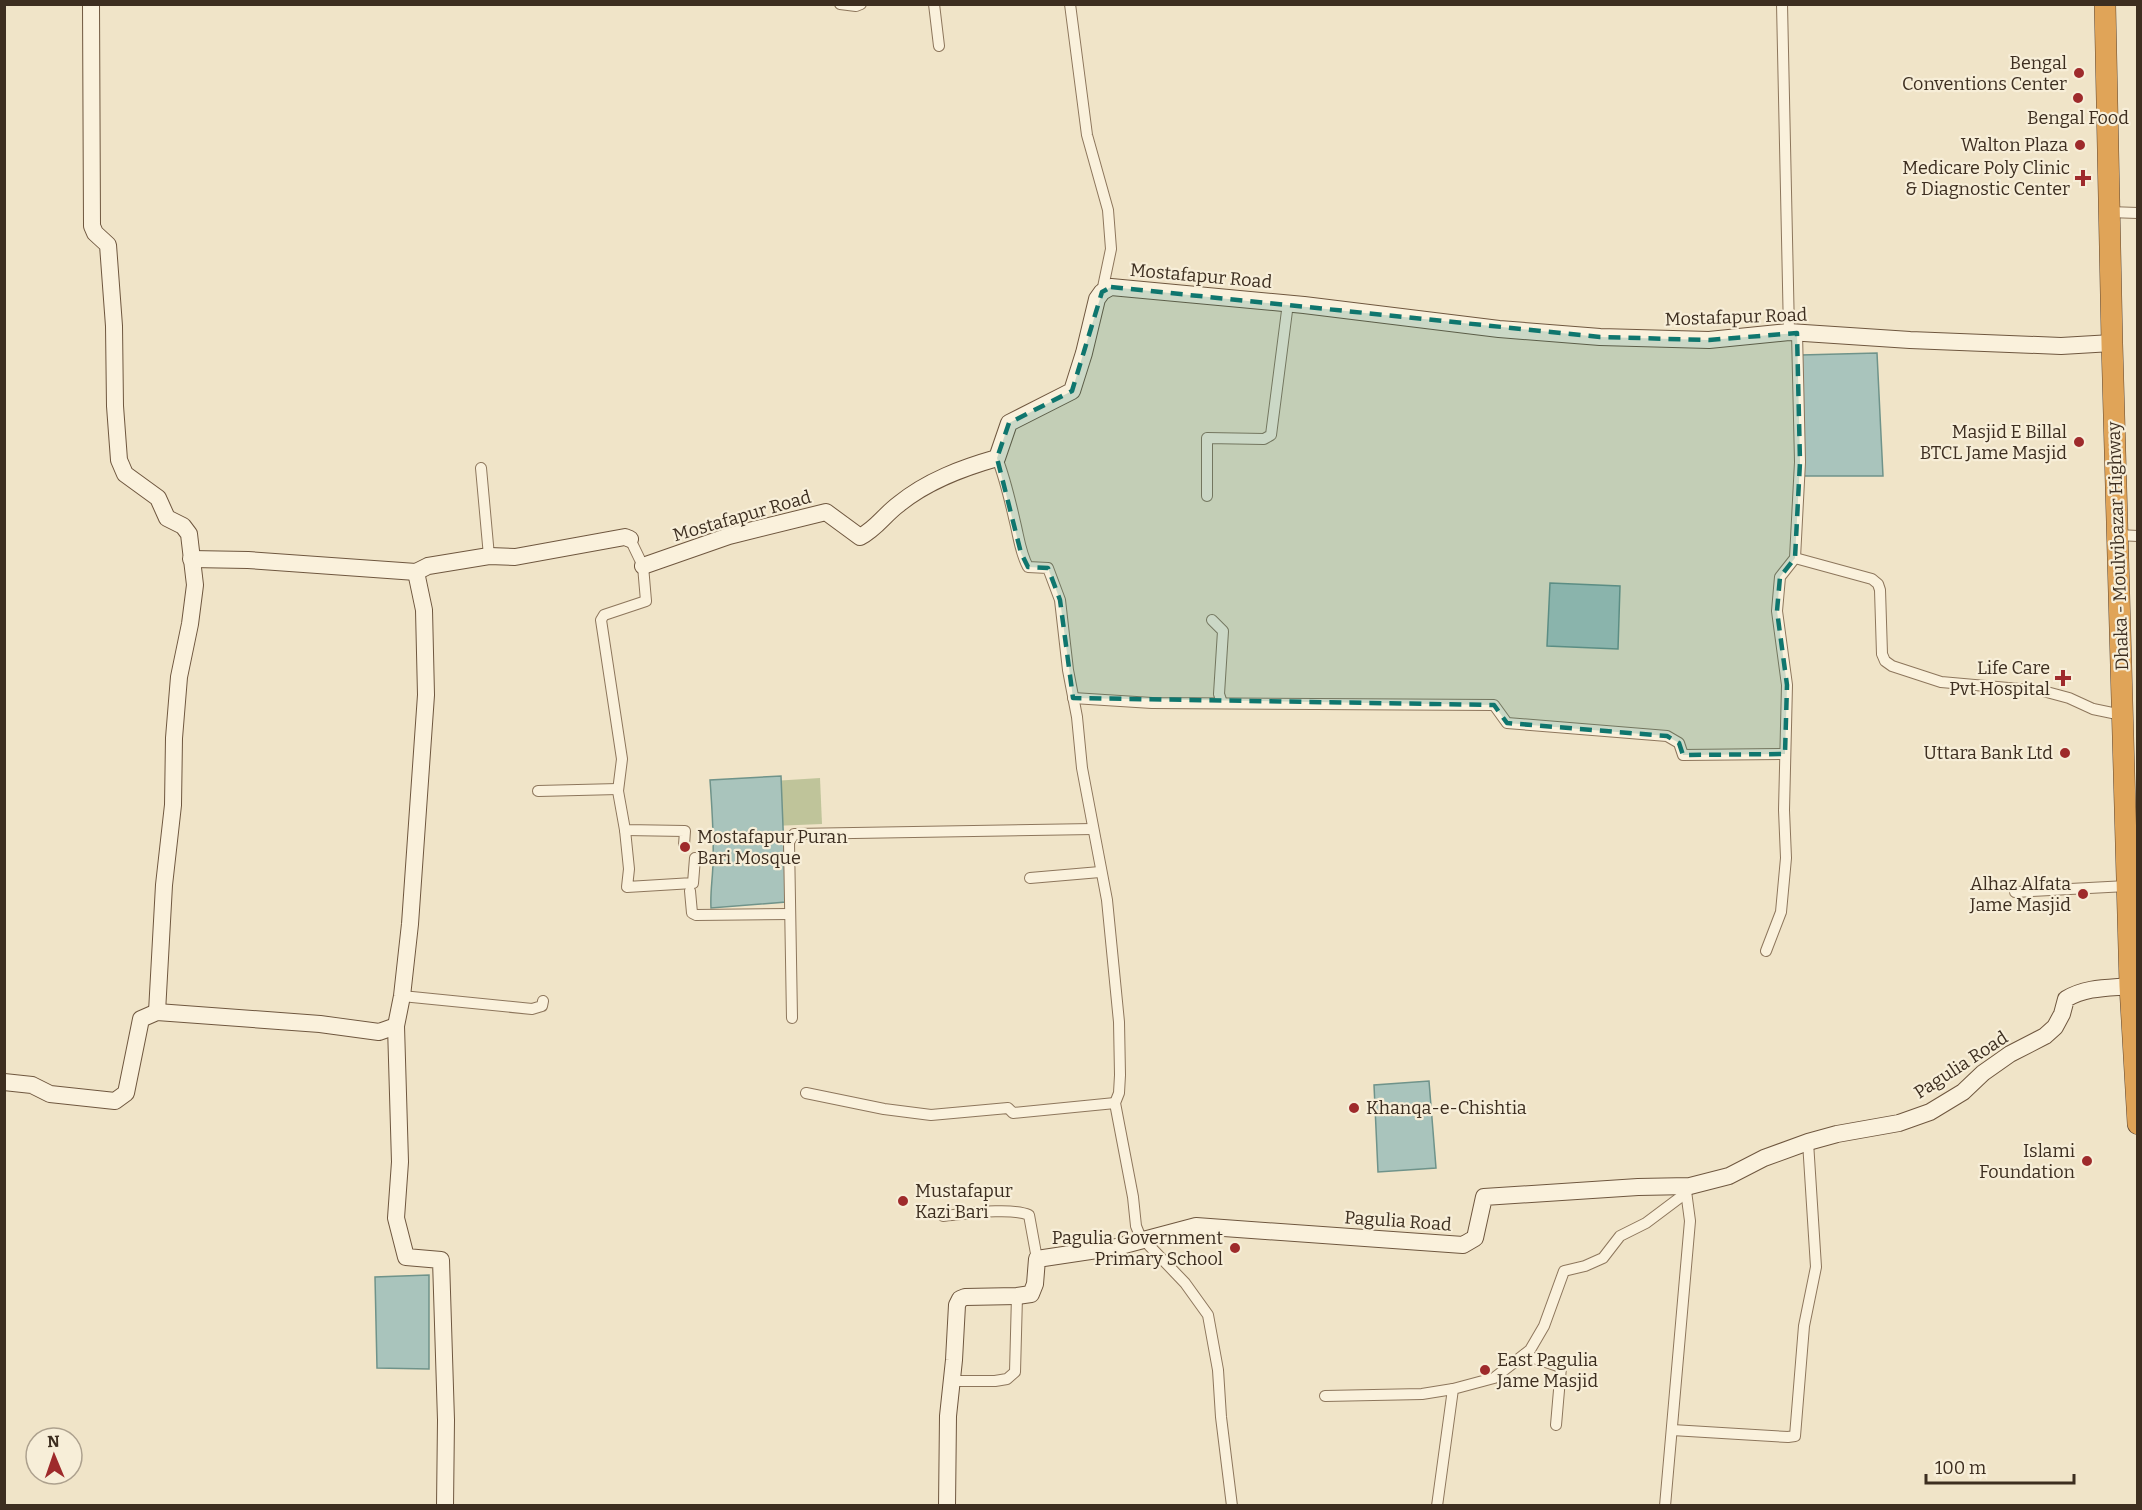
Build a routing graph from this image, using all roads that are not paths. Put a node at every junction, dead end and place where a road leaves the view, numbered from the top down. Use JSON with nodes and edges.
{"nodes":[{"id":1,"x":91,"y":4,"type":"edge"},
{"id":2,"x":840,"y":4,"type":"edge"},
{"id":3,"x":861,"y":4,"type":"edge"},
{"id":4,"x":933,"y":4,"type":"edge"},
{"id":5,"x":1070,"y":4,"type":"edge"},
{"id":6,"x":1782,"y":4,"type":"edge"},
{"id":7,"x":2105,"y":4,"type":"edge"},
{"id":8,"x":939,"y":46,"type":"dead end"},
{"id":9,"x":2109,"y":212,"type":"junction"},
{"id":10,"x":2138,"y":213,"type":"edge"},
{"id":11,"x":1102,"y":292,"type":"junction"},
{"id":12,"x":1288,"y":303,"type":"junction"},
{"id":13,"x":1793,"y":333,"type":"junction"},
{"id":14,"x":2112,"y":343,"type":"junction"},
{"id":15,"x":997,"y":458,"type":"junction"},
{"id":16,"x":481,"y":468,"type":"dead end"},
{"id":17,"x":1207,"y":496,"type":"dead end"},
{"id":18,"x":2128,"y":536,"type":"edge"},
{"id":19,"x":630,"y":539,"type":"joint"},
{"id":20,"x":489,"y":556,"type":"junction"},
{"id":21,"x":1795,"y":558,"type":"junction"},
{"id":22,"x":191,"y":559,"type":"junction"},
{"id":23,"x":643,"y":566,"type":"junction"},
{"id":24,"x":416,"y":572,"type":"junction"},
{"id":25,"x":1212,"y":620,"type":"dead end"},
{"id":26,"x":1073,"y":698,"type":"junction"},
{"id":27,"x":1222,"y":703,"type":"junction"},
{"id":28,"x":2128,"y":726,"type":"edge"},
{"id":29,"x":1785,"y":754,"type":"junction"},
{"id":30,"x":618,"y":789,"type":"junction"},
{"id":31,"x":538,"y":791,"type":"dead end"},
{"id":32,"x":1093,"y":829,"type":"junction"},
{"id":33,"x":625,"y":830,"type":"junction"},
{"id":34,"x":684,"y":845,"type":"dead end"},
{"id":35,"x":695,"y":858,"type":"dead end"},
{"id":36,"x":1100,"y":872,"type":"junction"},
{"id":37,"x":1030,"y":879,"type":"dead end"},
{"id":38,"x":2127,"y":886,"type":"junction"},
{"id":39,"x":690,"y":891,"type":"dead end"},
{"id":40,"x":2015,"y":892,"type":"dead end"},
{"id":41,"x":790,"y":914,"type":"junction"},
{"id":42,"x":2133,"y":924,"type":"edge"},
{"id":43,"x":1766,"y":951,"type":"dead end"},
{"id":44,"x":2130,"y":986,"type":"junction"},
{"id":45,"x":402,"y":996,"type":"junction"},
{"id":46,"x":543,"y":1001,"type":"dead end"},
{"id":47,"x":157,"y":1012,"type":"junction"},
{"id":48,"x":792,"y":1018,"type":"dead end"},
{"id":49,"x":396,"y":1026,"type":"junction"},
{"id":50,"x":4,"y":1082,"type":"edge"},
{"id":51,"x":806,"y":1093,"type":"dead end"},
{"id":52,"x":1115,"y":1103,"type":"junction"},
{"id":53,"x":2138,"y":1124,"type":"edge"},
{"id":54,"x":1808,"y":1142,"type":"junction"},
{"id":55,"x":1688,"y":1188,"type":"junction"},
{"id":56,"x":943,"y":1216,"type":"dead end"},
{"id":57,"x":1143,"y":1239,"type":"junction"},
{"id":58,"x":1037,"y":1258,"type":"junction"},
{"id":59,"x":1017,"y":1296,"type":"junction"},
{"id":60,"x":1524,"y":1354,"type":"junction"},
{"id":61,"x":952,"y":1381,"type":"junction"},
{"id":62,"x":1453,"y":1389,"type":"junction"},
{"id":63,"x":1325,"y":1396,"type":"dead end"},
{"id":64,"x":1556,"y":1425,"type":"dead end"},
{"id":65,"x":1672,"y":1430,"type":"junction"},
{"id":66,"x":445,"y":1506,"type":"edge"},
{"id":67,"x":947,"y":1506,"type":"edge"},
{"id":68,"x":1232,"y":1506,"type":"edge"},
{"id":69,"x":1437,"y":1506,"type":"edge"},
{"id":70,"x":1665,"y":1506,"type":"edge"}],
"edges":[{"from":1,"to":22,"type":"street"},
{"from":2,"to":3,"type":"street"},
{"from":4,"to":8,"type":"street"},
{"from":5,"to":11,"type":"street"},
{"from":6,"to":13,"type":"street"},
{"from":7,"to":9,"type":"highway","name":"Dhaka - Moulvibazar Highway"},
{"from":9,"to":10,"type":"street"},
{"from":9,"to":14,"type":"highway","name":"Dhaka - Moulvibazar Highway"},
{"from":11,"to":12,"type":"street","name":"Mostafapur Road"},
{"from":11,"to":15,"type":"street"},
{"from":12,"to":13,"type":"street","name":"Mostafapur Road"},
{"from":12,"to":17,"type":"street"},
{"from":13,"to":14,"type":"street","name":"Mostafapur Road"},
{"from":13,"to":21,"type":"street"},
{"from":14,"to":18,"type":"highway","name":"Dhaka - Moulvibazar Highway"},
{"from":15,"to":23,"type":"street","name":"Mostafapur Road"},
{"from":15,"to":26,"type":"street"},
{"from":16,"to":20,"type":"street"},
{"from":18,"to":28,"type":"highway","name":"Dhaka - Moulvibazar Highway"},
{"from":19,"to":20,"type":"street"},
{"from":19,"to":23,"type":"street"},
{"from":20,"to":24,"type":"street"},
{"from":21,"to":28,"type":"street"},
{"from":21,"to":29,"type":"street"},
{"from":22,"to":24,"type":"street"},
{"from":22,"to":47,"type":"street"},
{"from":23,"to":30,"type":"street"},
{"from":24,"to":45,"type":"street"},
{"from":25,"to":27,"type":"street"},
{"from":26,"to":27,"type":"street"},
{"from":26,"to":32,"type":"street"},
{"from":27,"to":29,"type":"street"},
{"from":28,"to":38,"type":"highway","name":"Dhaka - Moulvibazar Highway"},
{"from":29,"to":43,"type":"street"},
{"from":30,"to":31,"type":"street"},
{"from":30,"to":33,"type":"street"},
{"from":32,"to":36,"type":"street"},
{"from":32,"to":41,"type":"street"},
{"from":33,"to":34,"type":"street"},
{"from":33,"to":35,"type":"street"},
{"from":36,"to":37,"type":"street"},
{"from":36,"to":52,"type":"street"},
{"from":38,"to":40,"type":"street"},
{"from":38,"to":42,"type":"highway","name":"Dhaka - Moulvibazar Highway"},
{"from":39,"to":41,"type":"street"},
{"from":41,"to":48,"type":"street"},
{"from":42,"to":44,"type":"highway","name":"Dhaka - Moulvibazar Highway"},
{"from":44,"to":53,"type":"highway","name":"Dhaka - Moulvibazar Highway"},
{"from":44,"to":54,"type":"street","name":"Pagulia Road"},
{"from":45,"to":46,"type":"street"},
{"from":45,"to":49,"type":"street"},
{"from":47,"to":49,"type":"street"},
{"from":47,"to":50,"type":"street"},
{"from":49,"to":66,"type":"street"},
{"from":51,"to":52,"type":"street"},
{"from":52,"to":57,"type":"street"},
{"from":54,"to":55,"type":"street","name":"Pagulia Road"},
{"from":54,"to":65,"type":"street"},
{"from":55,"to":57,"type":"street","name":"Pagulia Road"},
{"from":55,"to":60,"type":"street","name":"Pagulia Road"},
{"from":55,"to":65,"type":"street"},
{"from":56,"to":58,"type":"street"},
{"from":57,"to":58,"type":"street"},
{"from":57,"to":68,"type":"street"},
{"from":58,"to":59,"type":"street"},
{"from":59,"to":61,"type":"street"},
{"from":59,"to":61,"type":"street"},
{"from":60,"to":62,"type":"street","name":"Pagulia Road"},
{"from":60,"to":64,"type":"street"},
{"from":61,"to":67,"type":"street"},
{"from":62,"to":63,"type":"street","name":"Pagulia Road"},
{"from":62,"to":69,"type":"street"},
{"from":65,"to":70,"type":"street"}]}
